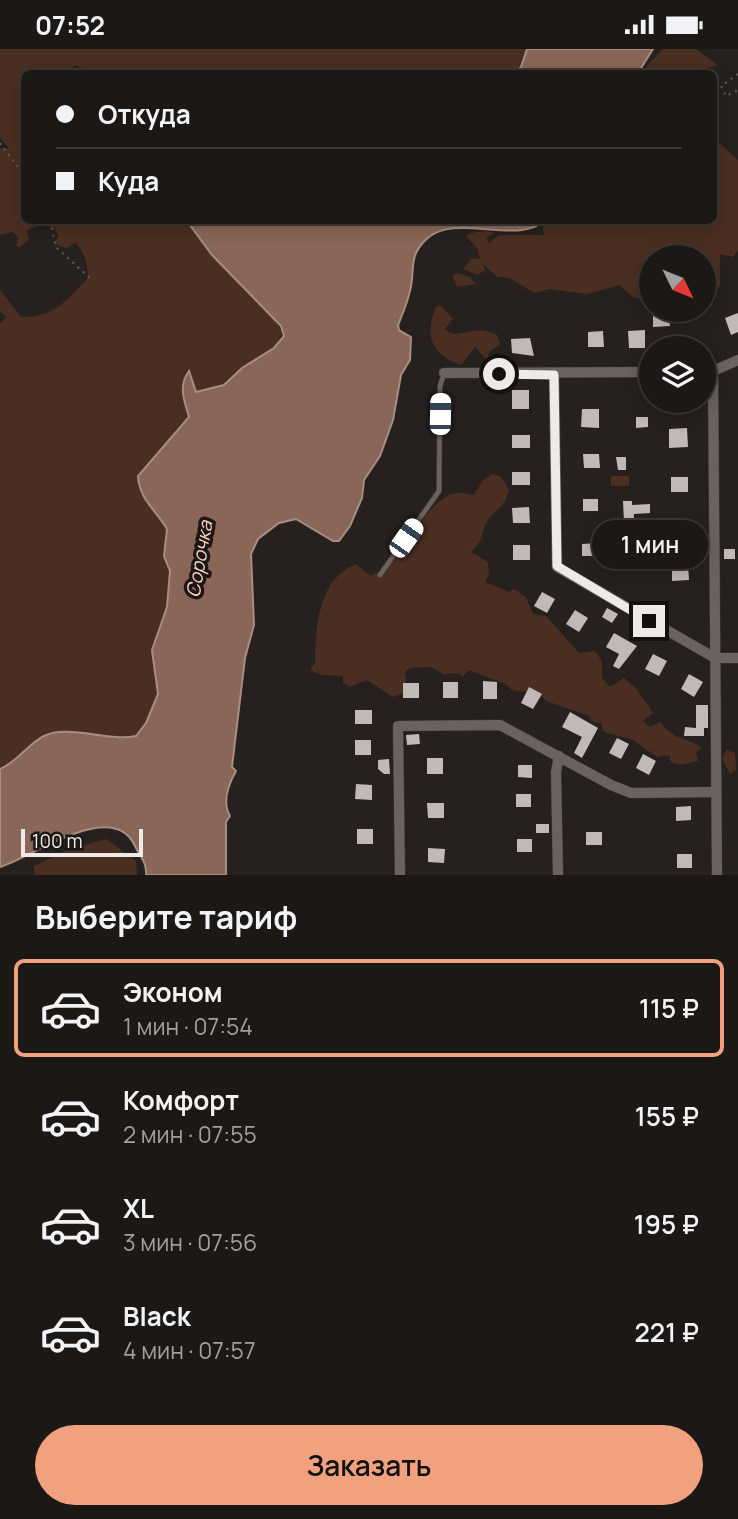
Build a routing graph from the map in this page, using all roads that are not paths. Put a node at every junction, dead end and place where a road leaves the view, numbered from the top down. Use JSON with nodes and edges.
{"nodes":[{"id":1,"x":738,"y":361,"type":"edge"},
{"id":2,"x":716,"y":368,"type":"edge"},
{"id":3,"x":639,"y":372,"type":"edge"},
{"id":4,"x":444,"y":373,"type":"joint"},
{"id":5,"x":554,"y":375,"type":"junction"},
{"id":6,"x":709,"y":413,"type":"edge"},
{"id":7,"x":380,"y":575,"type":"dead end"},
{"id":8,"x":715,"y":658,"type":"junction"},
{"id":9,"x":738,"y":658,"type":"edge"},
{"id":10,"x":559,"y":756,"type":"junction"},
{"id":11,"x":716,"y":792,"type":"junction"},
{"id":12,"x":400,"y":875,"type":"edge"},
{"id":13,"x":558,"y":875,"type":"edge"},
{"id":14,"x":717,"y":875,"type":"edge"}],
"edges":[{"from":1,"to":2,"type":"street"},
{"from":3,"to":5,"type":"street"},
{"from":4,"to":5,"type":"street"},
{"from":4,"to":7,"type":"lane"},
{"from":5,"to":8,"type":"street"},
{"from":6,"to":8,"type":"street"},
{"from":8,"to":9,"type":"street"},
{"from":8,"to":11,"type":"street"},
{"from":10,"to":11,"type":"street"},
{"from":10,"to":12,"type":"street"},
{"from":10,"to":13,"type":"street"},
{"from":11,"to":14,"type":"street"}]}
